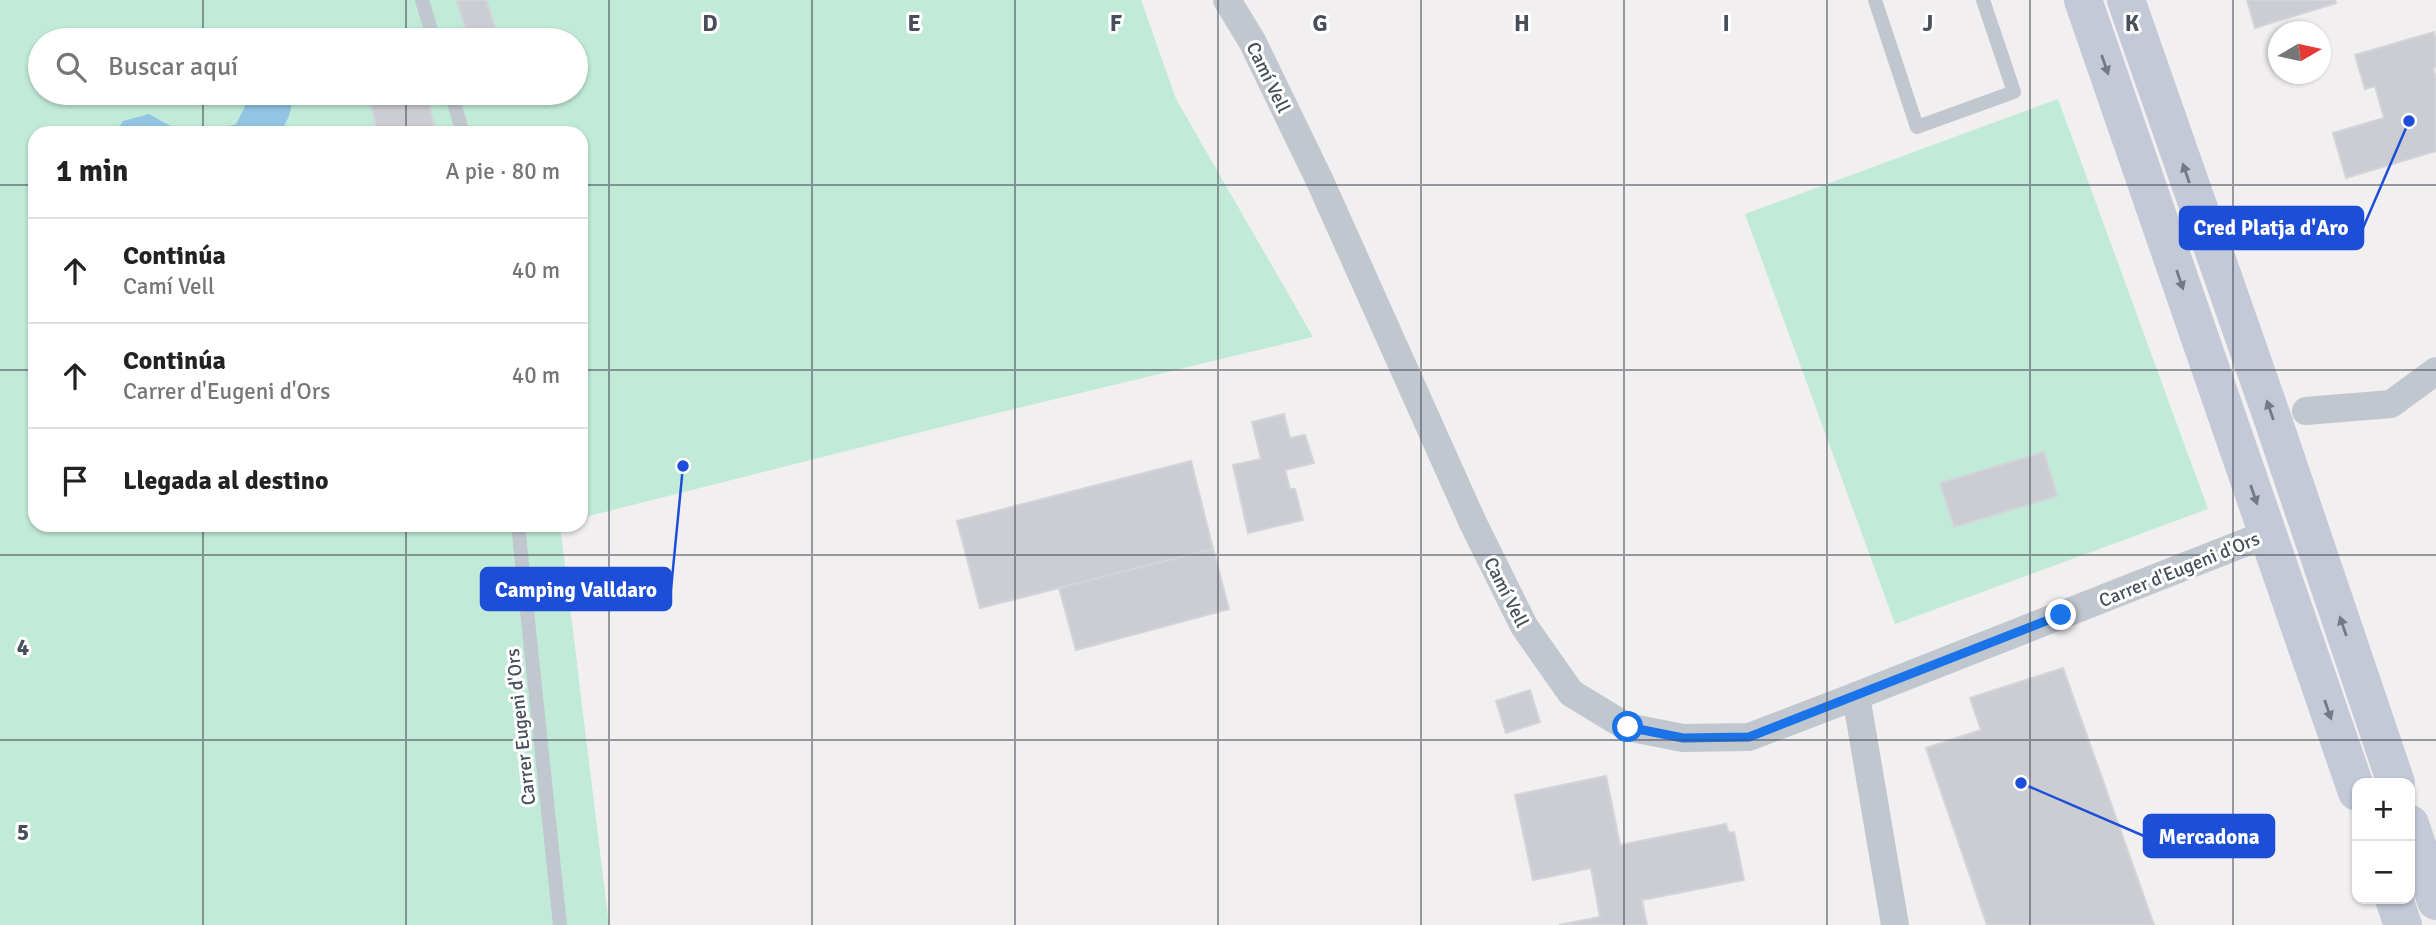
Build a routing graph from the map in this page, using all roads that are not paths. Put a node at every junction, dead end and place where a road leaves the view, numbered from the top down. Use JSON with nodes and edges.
{"nodes":[{"id":1,"x":422,"y":0,"type":"edge"},
{"id":2,"x":1227,"y":0,"type":"edge"},
{"id":3,"x":1875,"y":0,"type":"edge"},
{"id":4,"x":1983,"y":0,"type":"edge"},
{"id":5,"x":2083,"y":0,"type":"edge"},
{"id":6,"x":2126,"y":0,"type":"edge"},
{"id":7,"x":431,"y":28,"type":"edge"},
{"id":8,"x":455,"y":105,"type":"edge"},
{"id":9,"x":461,"y":126,"type":"edge"},
{"id":10,"x":2436,"y":371,"type":"edge"},
{"id":11,"x":2306,"y":411,"type":"dead end"},
{"id":12,"x":518,"y":532,"type":"edge"},
{"id":13,"x":2267,"y":534,"type":"junction"},
{"id":14,"x":1856,"y":696,"type":"junction"},
{"id":15,"x":2352,"y":778,"type":"edge"},
{"id":16,"x":2394,"y":778,"type":"edge"},
{"id":17,"x":2415,"y":839,"type":"edge"},
{"id":18,"x":2436,"y":901,"type":"edge"},
{"id":19,"x":2397,"y":904,"type":"edge"},
{"id":20,"x":560,"y":925,"type":"edge"},
{"id":21,"x":1895,"y":925,"type":"edge"},
{"id":22,"x":2403,"y":925,"type":"edge"}],
"edges":[{"from":1,"to":7,"type":"lane"},
{"from":2,"to":14,"type":"street","name":"Camí Vell"},
{"from":3,"to":4,"type":"lane"},
{"from":5,"to":13,"type":"street","one_way":true},
{"from":16,"to":6,"type":"street","one_way":true},
{"from":8,"to":9,"type":"lane"},
{"from":10,"to":11,"type":"street"},
{"from":12,"to":20,"type":"lane","name":"Carrer Eugeni d'Ors"},
{"from":13,"to":14,"type":"street","name":"Carrer d'Eugeni d'Ors"},
{"from":13,"to":15,"type":"street","one_way":true},
{"from":14,"to":21,"type":"street"},
{"from":17,"to":18,"type":"street"},
{"from":19,"to":22,"type":"street"}]}
